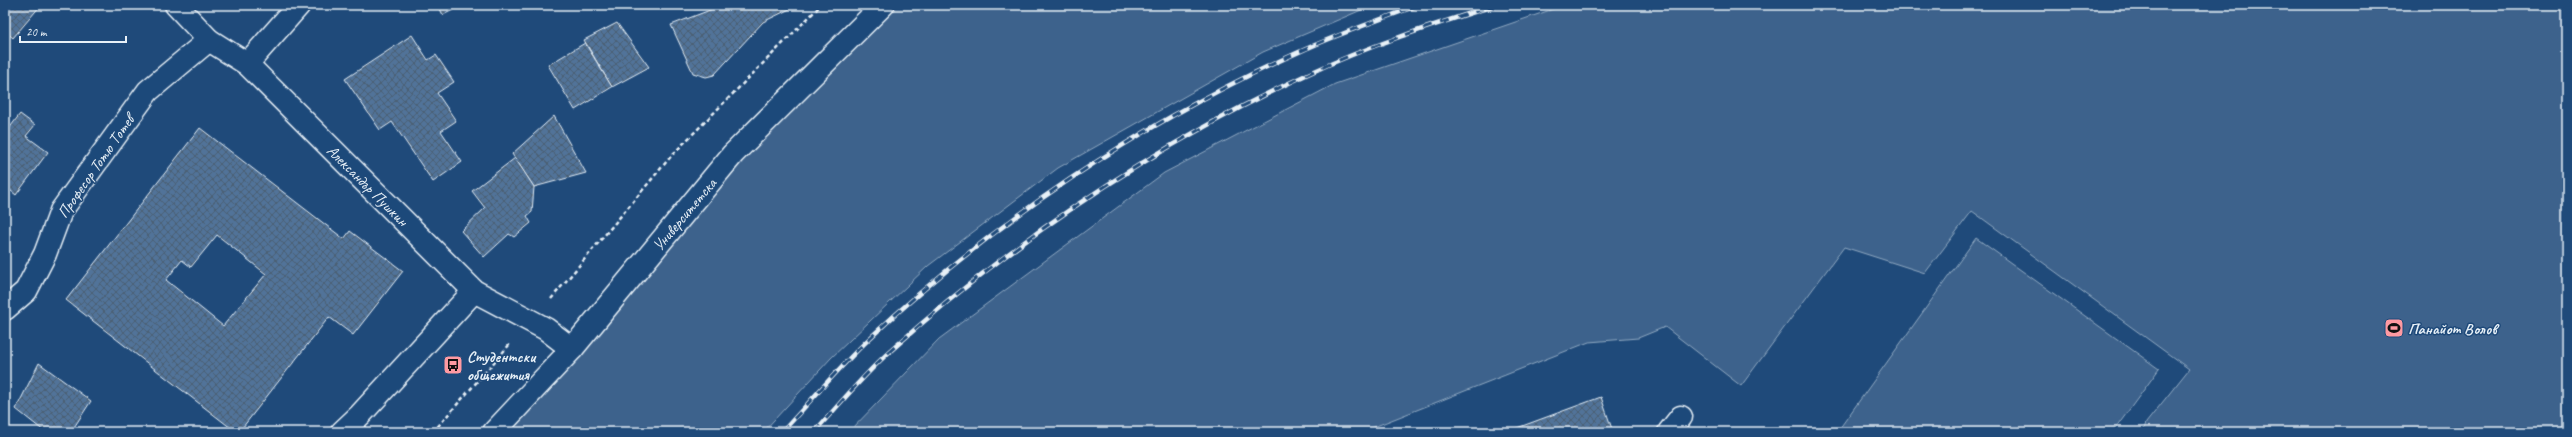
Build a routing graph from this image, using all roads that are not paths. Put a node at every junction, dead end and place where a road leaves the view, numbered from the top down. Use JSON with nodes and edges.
{"nodes":[{"id":1,"x":176,"y":5,"type":"edge"},
{"id":2,"x":299,"y":5,"type":"edge"},
{"id":3,"x":883,"y":5,"type":"edge"},
{"id":4,"x":209,"y":40,"type":"junction"},
{"id":5,"x":247,"y":64,"type":"junction"},
{"id":6,"x":474,"y":291,"type":"junction"},
{"id":7,"x":5,"y":309,"type":"edge"},
{"id":8,"x":572,"y":349,"type":"junction"},
{"id":9,"x":342,"y":432,"type":"edge"},
{"id":10,"x":494,"y":432,"type":"edge"}],
"edges":[{"from":1,"to":4,"type":"street","name":"Александър Пушкин"},
{"from":2,"to":5,"type":"street"},
{"from":3,"to":8,"type":"street","name":"Университетска"},
{"from":4,"to":5,"type":"street","name":"Александър Пушкин"},
{"from":4,"to":7,"type":"street","name":"Професор Тотю Тотев"},
{"from":5,"to":6,"type":"street","name":"Александър Пушкин"},
{"from":6,"to":8,"type":"street","name":"Александър Пушкин"},
{"from":6,"to":9,"type":"street"},
{"from":8,"to":10,"type":"street","name":"Университетска"}]}
